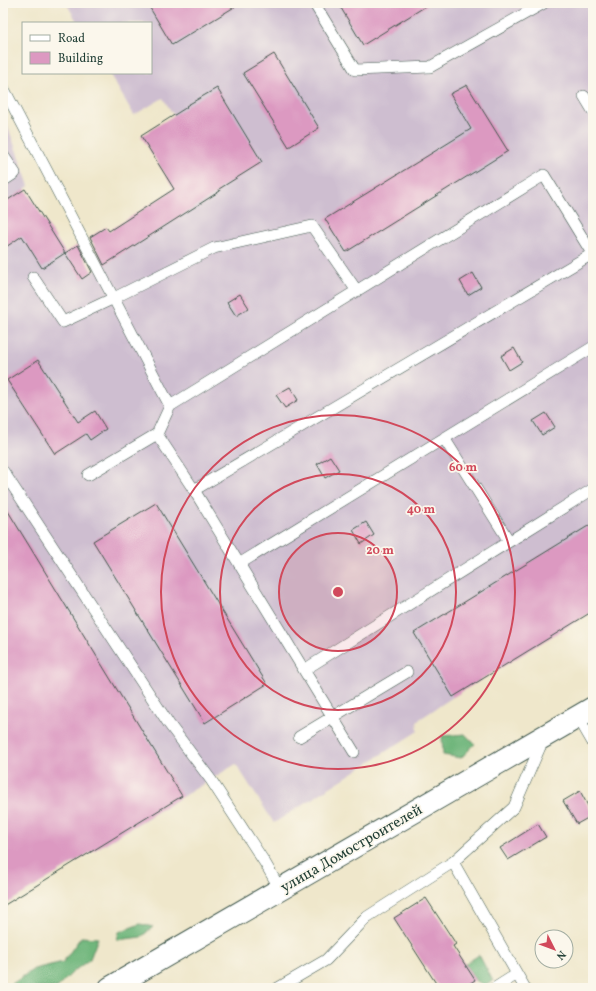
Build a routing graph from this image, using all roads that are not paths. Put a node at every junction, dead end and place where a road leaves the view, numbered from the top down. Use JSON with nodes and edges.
{"nodes":[{"id":1,"x":314,"y":3,"type":"edge"},
{"id":2,"x":544,"y":3,"type":"edge"},
{"id":3,"x":3,"y":87,"type":"edge"},
{"id":4,"x":584,"y":96,"type":"dead end"},
{"id":5,"x":593,"y":111,"type":"edge"},
{"id":6,"x":3,"y":155,"type":"edge"},
{"id":7,"x":3,"y":181,"type":"edge"},
{"id":8,"x":593,"y":254,"type":"edge"},
{"id":9,"x":33,"y":277,"type":"dead end"},
{"id":10,"x":356,"y":291,"type":"junction"},
{"id":11,"x":114,"y":298,"type":"junction"},
{"id":12,"x":593,"y":347,"type":"edge"},
{"id":13,"x":170,"y":406,"type":"junction"},
{"id":14,"x":157,"y":434,"type":"junction"},
{"id":15,"x":444,"y":438,"type":"junction"},
{"id":16,"x":3,"y":472,"type":"edge"},
{"id":17,"x":88,"y":475,"type":"dead end"},
{"id":18,"x":593,"y":489,"type":"edge"},
{"id":19,"x":194,"y":490,"type":"junction"},
{"id":20,"x":509,"y":541,"type":"junction"},
{"id":21,"x":239,"y":564,"type":"junction"},
{"id":22,"x":304,"y":670,"type":"junction"},
{"id":23,"x":408,"y":672,"type":"dead end"},
{"id":24,"x":585,"y":713,"type":"edge"},
{"id":25,"x":333,"y":717,"type":"junction"},
{"id":26,"x":545,"y":736,"type":"junction"},
{"id":27,"x":299,"y":737,"type":"dead end"},
{"id":28,"x":593,"y":743,"type":"edge"},
{"id":29,"x":354,"y":752,"type":"dead end"},
{"id":30,"x":452,"y":862,"type":"junction"},
{"id":31,"x":280,"y":889,"type":"junction"},
{"id":32,"x":517,"y":974,"type":"junction"},
{"id":33,"x":110,"y":988,"type":"edge"},
{"id":34,"x":278,"y":988,"type":"edge"},
{"id":35,"x":495,"y":988,"type":"edge"},
{"id":36,"x":525,"y":988,"type":"edge"}],
"edges":[{"from":1,"to":2,"type":"lane"},
{"from":3,"to":11,"type":"lane"},
{"from":4,"to":5,"type":"lane"},
{"from":6,"to":7,"type":"lane"},
{"from":8,"to":10,"type":"lane"},
{"from":8,"to":19,"type":"lane"},
{"from":9,"to":11,"type":"lane"},
{"from":10,"to":11,"type":"lane"},
{"from":10,"to":13,"type":"lane"},
{"from":11,"to":13,"type":"lane"},
{"from":12,"to":15,"type":"lane"},
{"from":13,"to":14,"type":"lane"},
{"from":14,"to":17,"type":"lane"},
{"from":14,"to":19,"type":"lane"},
{"from":15,"to":20,"type":"lane"},
{"from":15,"to":21,"type":"lane"},
{"from":16,"to":31,"type":"lane"},
{"from":18,"to":20,"type":"lane"},
{"from":19,"to":21,"type":"lane"},
{"from":20,"to":22,"type":"lane"},
{"from":21,"to":22,"type":"lane"},
{"from":22,"to":25,"type":"lane"},
{"from":23,"to":25,"type":"lane"},
{"from":24,"to":26,"type":"street","name":"улица Домостроителей"},
{"from":24,"to":28,"type":"lane"},
{"from":25,"to":27,"type":"lane"},
{"from":25,"to":29,"type":"lane"},
{"from":26,"to":30,"type":"lane"},
{"from":26,"to":31,"type":"street","name":"улица Домостроителей"},
{"from":30,"to":32,"type":"lane"},
{"from":30,"to":34,"type":"lane"},
{"from":31,"to":33,"type":"street","name":"улица Домостроителей"},
{"from":32,"to":35,"type":"lane"},
{"from":32,"to":36,"type":"lane"}]}
